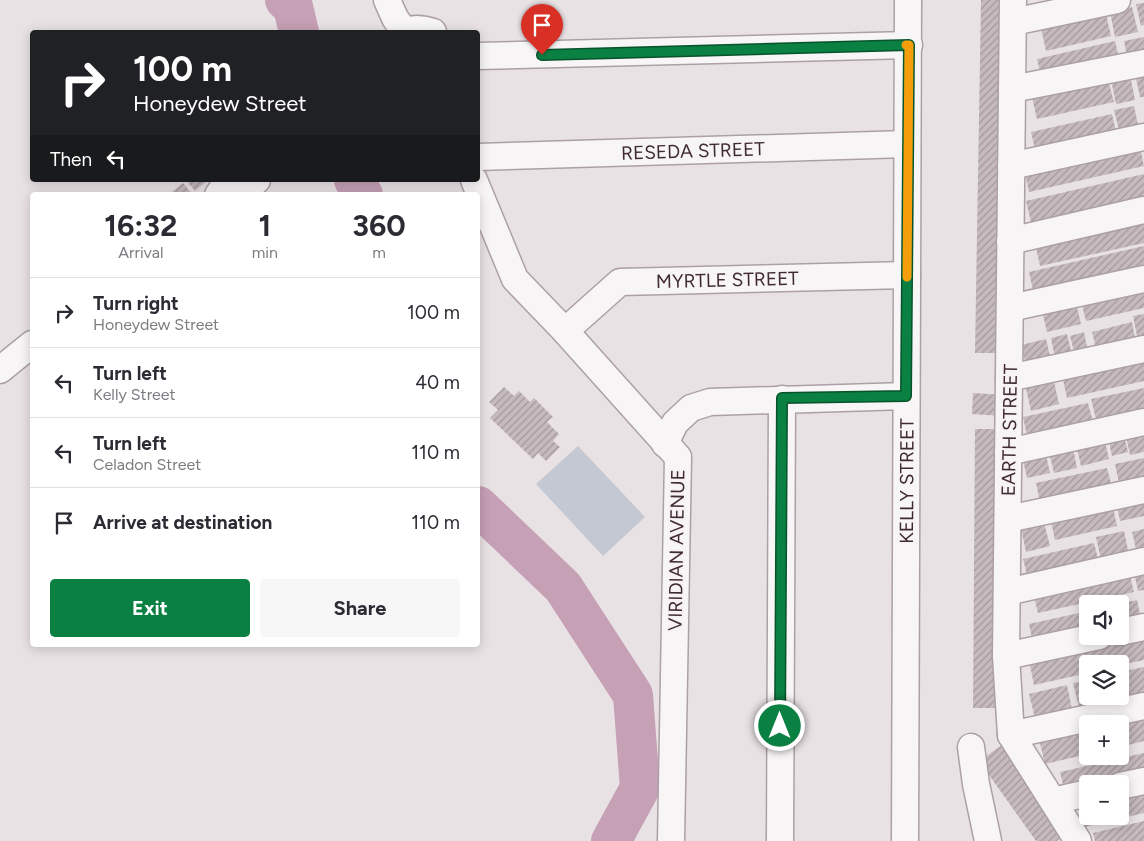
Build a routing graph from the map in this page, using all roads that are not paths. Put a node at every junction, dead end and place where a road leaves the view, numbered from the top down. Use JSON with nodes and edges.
{"nodes":[{"id":1,"x":387,"y":0,"type":"edge"},
{"id":2,"x":908,"y":0,"type":"edge"},
{"id":3,"x":1117,"y":0,"type":"edge"},
{"id":4,"x":1013,"y":11,"type":"edge"},
{"id":5,"x":401,"y":30,"type":"edge"},
{"id":6,"x":909,"y":45,"type":"junction"},
{"id":7,"x":480,"y":56,"type":"edge"},
{"id":8,"x":1144,"y":63,"type":"edge"},
{"id":9,"x":1012,"y":89,"type":"junction"},
{"id":10,"x":1144,"y":137,"type":"edge"},
{"id":11,"x":907,"y":144,"type":"junction"},
{"id":12,"x":480,"y":157,"type":"edge"},
{"id":13,"x":1011,"y":166,"type":"junction"},
{"id":14,"x":255,"y":182,"type":"edge"},
{"id":15,"x":244,"y":192,"type":"edge"},
{"id":16,"x":480,"y":194,"type":"edge"},
{"id":17,"x":1144,"y":210,"type":"edge"},
{"id":18,"x":1010,"y":241,"type":"junction"},
{"id":19,"x":907,"y":275,"type":"junction"},
{"id":20,"x":1144,"y":279,"type":"edge"},
{"id":21,"x":1010,"y":308,"type":"junction"},
{"id":22,"x":565,"y":330,"type":"junction"},
{"id":23,"x":30,"y":346,"type":"edge"},
{"id":24,"x":1144,"y":349,"type":"edge"},
{"id":25,"x":0,"y":370,"type":"edge"},
{"id":26,"x":1009,"y":378,"type":"junction"},
{"id":27,"x":906,"y":396,"type":"junction"},
{"id":28,"x":782,"y":398,"type":"junction"},
{"id":29,"x":1144,"y":422,"type":"edge"},
{"id":30,"x":665,"y":444,"type":"junction"},
{"id":31,"x":1008,"y":452,"type":"junction"},
{"id":32,"x":1144,"y":490,"type":"edge"},
{"id":33,"x":1008,"y":520,"type":"junction"},
{"id":34,"x":1144,"y":561,"type":"edge"},
{"id":35,"x":1007,"y":592,"type":"junction"},
{"id":36,"x":1144,"y":627,"type":"edge"},
{"id":37,"x":1129,"y":630,"type":"edge"},
{"id":38,"x":1079,"y":640,"type":"edge"},
{"id":39,"x":1006,"y":656,"type":"junction"},
{"id":40,"x":1144,"y":706,"type":"edge"},
{"id":41,"x":1011,"y":735,"type":"junction"},
{"id":42,"x":971,"y":747,"type":"dead end"},
{"id":43,"x":1144,"y":781,"type":"edge"},
{"id":44,"x":1129,"y":784,"type":"edge"},
{"id":45,"x":1079,"y":795,"type":"edge"},
{"id":46,"x":1052,"y":801,"type":"junction"},
{"id":47,"x":671,"y":841,"type":"edge"},
{"id":48,"x":780,"y":841,"type":"edge"},
{"id":49,"x":905,"y":841,"type":"edge"},
{"id":50,"x":988,"y":841,"type":"edge"},
{"id":51,"x":1078,"y":841,"type":"edge"}],
"edges":[{"from":1,"to":5,"type":"street"},
{"from":2,"to":6,"type":"street","name":"KELLY STREET"},
{"from":3,"to":4,"type":"street"},
{"from":4,"to":9,"type":"street","name":"EARTH STREET"},
{"from":6,"to":7,"type":"street"},
{"from":6,"to":11,"type":"street","name":"KELLY STREET"},
{"from":8,"to":9,"type":"street"},
{"from":9,"to":13,"type":"street","name":"EARTH STREET"},
{"from":10,"to":13,"type":"street"},
{"from":11,"to":12,"type":"street","name":"RESEDA STREET"},
{"from":11,"to":19,"type":"street","name":"KELLY STREET"},
{"from":13,"to":18,"type":"street","name":"EARTH STREET"},
{"from":14,"to":15,"type":"street"},
{"from":16,"to":22,"type":"street","name":"VIRIDIAN AVENUE"},
{"from":17,"to":18,"type":"street"},
{"from":18,"to":21,"type":"street","name":"EARTH STREET"},
{"from":19,"to":22,"type":"street","name":"MYRTLE STREET"},
{"from":19,"to":27,"type":"street","name":"KELLY STREET"},
{"from":20,"to":21,"type":"street"},
{"from":21,"to":26,"type":"street","name":"EARTH STREET"},
{"from":22,"to":30,"type":"street","name":"VIRIDIAN AVENUE"},
{"from":23,"to":25,"type":"street"},
{"from":24,"to":26,"type":"street"},
{"from":26,"to":31,"type":"street","name":"EARTH STREET"},
{"from":27,"to":28,"type":"street"},
{"from":27,"to":49,"type":"street","name":"KELLY STREET"},
{"from":28,"to":30,"type":"street"},
{"from":28,"to":48,"type":"street"},
{"from":29,"to":31,"type":"street"},
{"from":30,"to":47,"type":"street","name":"VIRIDIAN AVENUE"},
{"from":31,"to":33,"type":"street","name":"EARTH STREET"},
{"from":32,"to":33,"type":"street"},
{"from":33,"to":35,"type":"street","name":"EARTH STREET"},
{"from":34,"to":35,"type":"street"},
{"from":35,"to":39,"type":"street","name":"EARTH STREET"},
{"from":36,"to":37,"type":"street"},
{"from":38,"to":39,"type":"street"},
{"from":39,"to":41,"type":"street","name":"EARTH STREET"},
{"from":40,"to":41,"type":"street"},
{"from":41,"to":46,"type":"street","name":"EARTH STREET"},
{"from":42,"to":50,"type":"street"},
{"from":43,"to":44,"type":"street"},
{"from":45,"to":46,"type":"street"},
{"from":46,"to":51,"type":"street","name":"EARTH STREET"}]}
